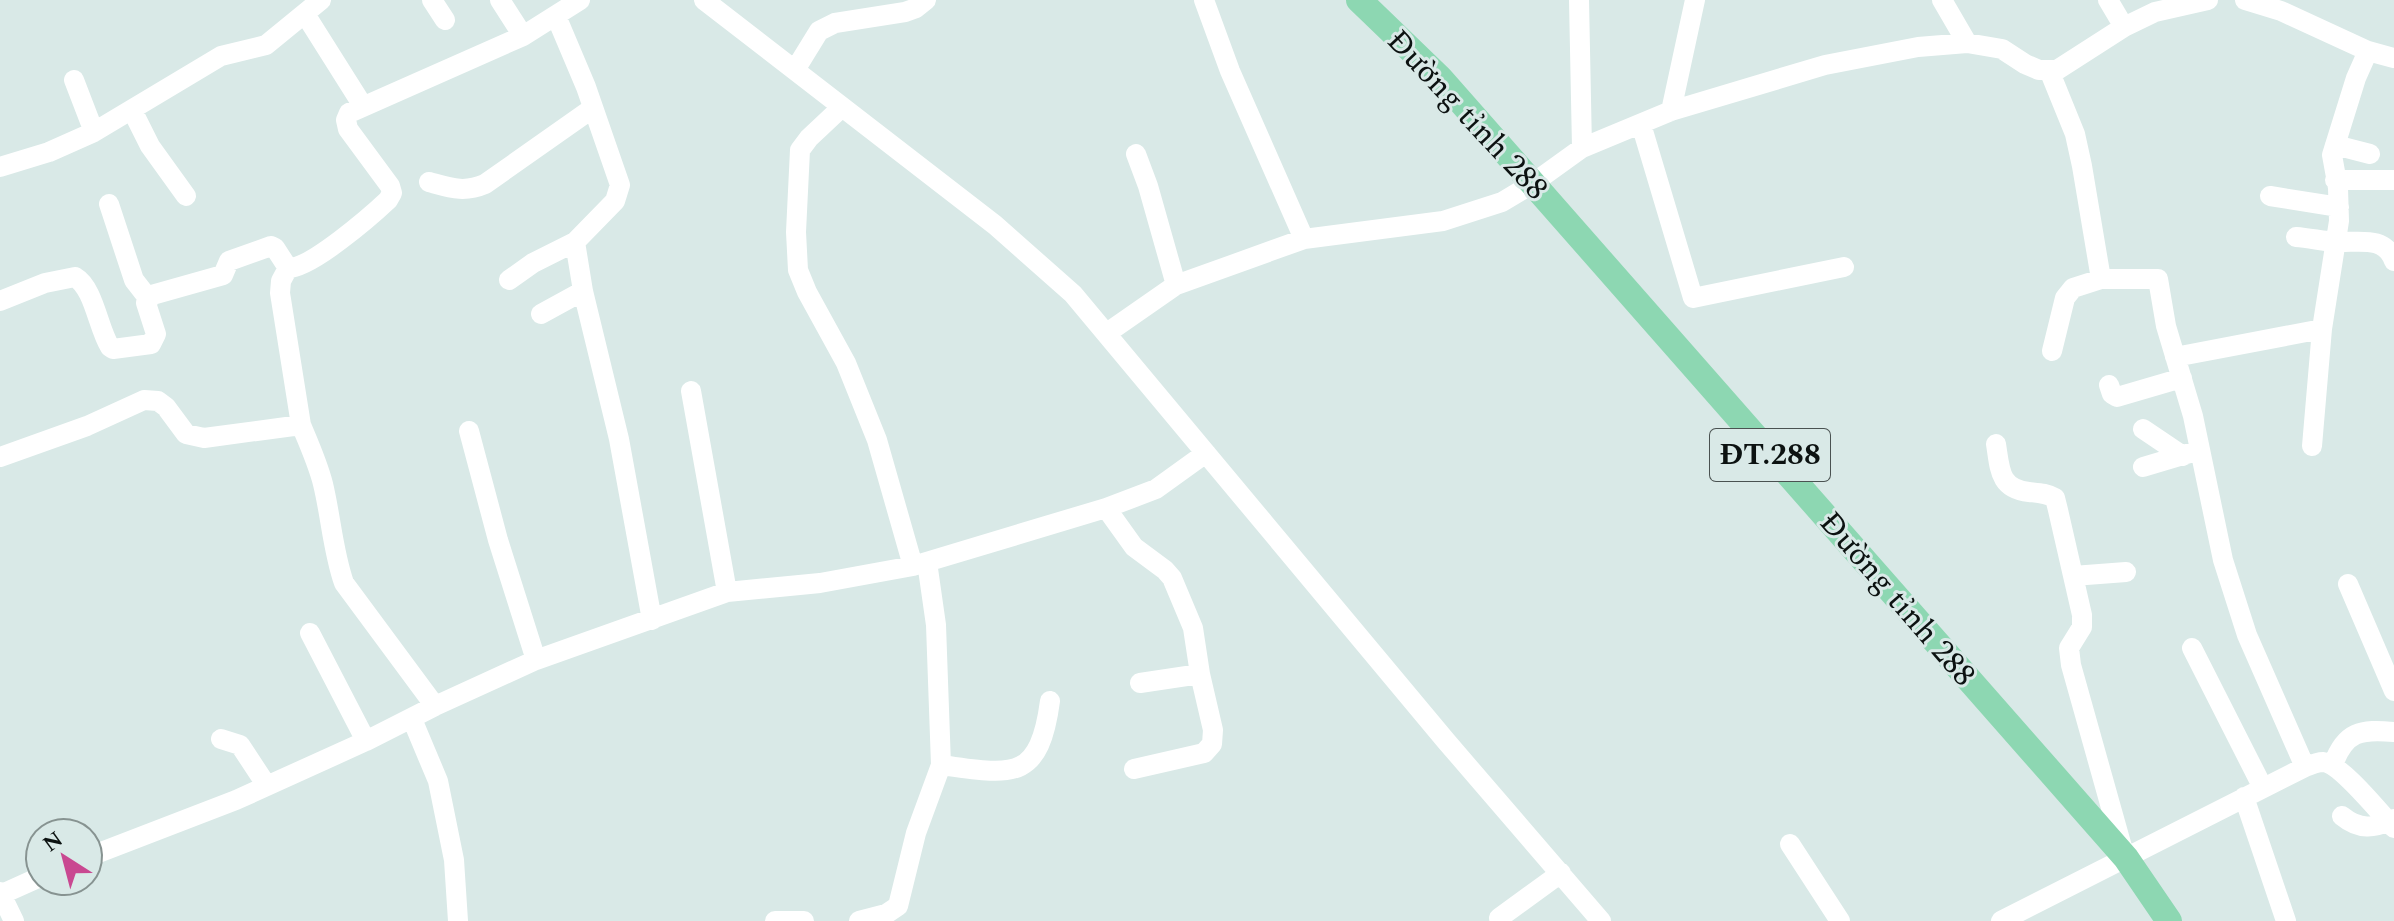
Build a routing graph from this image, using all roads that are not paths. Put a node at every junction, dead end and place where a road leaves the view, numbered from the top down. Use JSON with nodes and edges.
{"nodes":[{"id":1,"x":321,"y":0,"type":"edge"},
{"id":2,"x":432,"y":0,"type":"edge"},
{"id":3,"x":500,"y":0,"type":"edge"},
{"id":4,"x":580,"y":0,"type":"edge"},
{"id":5,"x":704,"y":0,"type":"edge"},
{"id":6,"x":926,"y":0,"type":"edge"},
{"id":7,"x":1204,"y":0,"type":"edge"},
{"id":8,"x":1359,"y":0,"type":"edge"},
{"id":9,"x":1579,"y":0,"type":"edge"},
{"id":10,"x":1695,"y":0,"type":"edge"},
{"id":11,"x":1942,"y":0,"type":"edge"},
{"id":12,"x":2108,"y":0,"type":"edge"},
{"id":13,"x":2196,"y":0,"type":"edge"},
{"id":14,"x":2208,"y":0,"type":"edge"},
{"id":15,"x":2245,"y":0,"type":"edge"},
{"id":16,"x":305,"y":14,"type":"junction"},
{"id":17,"x":556,"y":16,"type":"junction"},
{"id":18,"x":445,"y":20,"type":"dead end"},
{"id":19,"x":2124,"y":27,"type":"junction"},
{"id":20,"x":523,"y":36,"type":"junction"},
{"id":21,"x":1967,"y":43,"type":"junction"},
{"id":22,"x":2368,"y":51,"type":"junction"},
{"id":23,"x":2394,"y":58,"type":"edge"},
{"id":24,"x":795,"y":70,"type":"junction"},
{"id":25,"x":2049,"y":70,"type":"junction"},
{"id":26,"x":74,"y":80,"type":"dead end"},
{"id":27,"x":363,"y":106,"type":"junction"},
{"id":28,"x":842,"y":107,"type":"junction"},
{"id":29,"x":593,"y":108,"type":"junction"},
{"id":30,"x":132,"y":110,"type":"junction"},
{"id":31,"x":1671,"y":111,"type":"junction"},
{"id":32,"x":1641,"y":124,"type":"junction"},
{"id":33,"x":94,"y":132,"type":"junction"},
{"id":34,"x":2335,"y":145,"type":"junction"},
{"id":35,"x":1582,"y":148,"type":"junction"},
{"id":36,"x":1136,"y":154,"type":"dead end"},
{"id":37,"x":2370,"y":154,"type":"dead end"},
{"id":38,"x":0,"y":167,"type":"edge"},
{"id":39,"x":2335,"y":180,"type":"junction"},
{"id":40,"x":2394,"y":180,"type":"edge"},
{"id":41,"x":429,"y":182,"type":"dead end"},
{"id":42,"x":1532,"y":184,"type":"junction"},
{"id":43,"x":186,"y":196,"type":"dead end"},
{"id":44,"x":2270,"y":196,"type":"dead end"},
{"id":45,"x":109,"y":204,"type":"dead end"},
{"id":46,"x":2339,"y":207,"type":"junction"},
{"id":47,"x":2296,"y":237,"type":"dead end"},
{"id":48,"x":1304,"y":239,"type":"junction"},
{"id":49,"x":575,"y":242,"type":"junction"},
{"id":50,"x":2336,"y":242,"type":"junction"},
{"id":51,"x":2394,"y":261,"type":"edge"},
{"id":52,"x":1844,"y":267,"type":"dead end"},
{"id":53,"x":288,"y":268,"type":"junction"},
{"id":54,"x":2101,"y":279,"type":"junction"},
{"id":55,"x":509,"y":280,"type":"dead end"},
{"id":56,"x":1176,"y":285,"type":"junction"},
{"id":57,"x":583,"y":291,"type":"junction"},
{"id":58,"x":148,"y":298,"type":"junction"},
{"id":59,"x":0,"y":301,"type":"edge"},
{"id":60,"x":541,"y":314,"type":"dead end"},
{"id":61,"x":2322,"y":329,"type":"junction"},
{"id":62,"x":1107,"y":333,"type":"junction"},
{"id":63,"x":2052,"y":351,"type":"dead end"},
{"id":64,"x":2175,"y":357,"type":"junction"},
{"id":65,"x":2182,"y":378,"type":"junction"},
{"id":66,"x":2109,"y":385,"type":"dead end"},
{"id":67,"x":691,"y":391,"type":"dead end"},
{"id":68,"x":301,"y":425,"type":"junction"},
{"id":69,"x":2143,"y":429,"type":"dead end"},
{"id":70,"x":469,"y":431,"type":"dead end"},
{"id":71,"x":1996,"y":444,"type":"dead end"},
{"id":72,"x":2312,"y":446,"type":"dead end"},
{"id":73,"x":1206,"y":453,"type":"junction"},
{"id":74,"x":2192,"y":453,"type":"junction"},
{"id":75,"x":0,"y":457,"type":"edge"},
{"id":76,"x":2143,"y":467,"type":"dead end"},
{"id":77,"x":1106,"y":508,"type":"junction"},
{"id":78,"x":920,"y":564,"type":"junction"},
{"id":79,"x":2126,"y":572,"type":"dead end"},
{"id":80,"x":2073,"y":576,"type":"junction"},
{"id":81,"x":2348,"y":584,"type":"dead end"},
{"id":82,"x":727,"y":592,"type":"junction"},
{"id":83,"x":652,"y":620,"type":"junction"},
{"id":84,"x":310,"y":633,"type":"dead end"},
{"id":85,"x":2192,"y":648,"type":"dead end"},
{"id":86,"x":536,"y":660,"type":"junction"},
{"id":87,"x":1200,"y":674,"type":"junction"},
{"id":88,"x":2392,"y":679,"type":"edge"},
{"id":89,"x":1140,"y":683,"type":"dead end"},
{"id":90,"x":1050,"y":701,"type":"dead end"},
{"id":91,"x":435,"y":706,"type":"junction"},
{"id":92,"x":412,"y":719,"type":"junction"},
{"id":93,"x":2394,"y":732,"type":"edge"},
{"id":94,"x":221,"y":739,"type":"dead end"},
{"id":95,"x":366,"y":741,"type":"junction"},
{"id":96,"x":941,"y":765,"type":"junction"},
{"id":97,"x":2333,"y":765,"type":"junction"},
{"id":98,"x":2305,"y":767,"type":"junction"},
{"id":99,"x":1134,"y":769,"type":"dead end"},
{"id":100,"x":267,"y":786,"type":"junction"},
{"id":101,"x":2253,"y":792,"type":"junction"},
{"id":102,"x":2342,"y":816,"type":"dead end"},
{"id":103,"x":2392,"y":823,"type":"edge"},
{"id":104,"x":1790,"y":844,"type":"dead end"},
{"id":105,"x":104,"y":851,"type":"edge"},
{"id":106,"x":2126,"y":858,"type":"junction"},
{"id":107,"x":1561,"y":873,"type":"junction"},
{"id":108,"x":24,"y":884,"type":"edge"},
{"id":109,"x":1,"y":893,"type":"edge"},
{"id":110,"x":1499,"y":918,"type":"dead end"},
{"id":111,"x":14,"y":921,"type":"edge"},
{"id":112,"x":458,"y":921,"type":"edge"},
{"id":113,"x":775,"y":921,"type":"edge"},
{"id":114,"x":804,"y":921,"type":"edge"},
{"id":115,"x":859,"y":921,"type":"edge"},
{"id":116,"x":1601,"y":921,"type":"edge"},
{"id":117,"x":1840,"y":921,"type":"edge"},
{"id":118,"x":2001,"y":921,"type":"edge"},
{"id":119,"x":2169,"y":921,"type":"edge"},
{"id":120,"x":2286,"y":921,"type":"edge"}],
"edges":[{"from":1,"to":16,"type":"street"},
{"from":2,"to":18,"type":"street"},
{"from":3,"to":20,"type":"street"},
{"from":4,"to":17,"type":"street"},
{"from":5,"to":24,"type":"street"},
{"from":6,"to":24,"type":"street"},
{"from":7,"to":48,"type":"street"},
{"from":8,"to":42,"type":"main road","name":"Đường tỉnh 288","number":"ĐT.288"},
{"from":9,"to":35,"type":"street"},
{"from":10,"to":31,"type":"street"},
{"from":11,"to":21,"type":"street"},
{"from":12,"to":19,"type":"street"},
{"from":13,"to":14,"type":"street"},
{"from":13,"to":19,"type":"street"},
{"from":15,"to":22,"type":"street"},
{"from":16,"to":27,"type":"street"},
{"from":16,"to":30,"type":"street"},
{"from":17,"to":20,"type":"street"},
{"from":17,"to":29,"type":"street"},
{"from":19,"to":25,"type":"street"},
{"from":20,"to":27,"type":"street"},
{"from":21,"to":25,"type":"street"},
{"from":21,"to":31,"type":"street"},
{"from":22,"to":23,"type":"street"},
{"from":22,"to":34,"type":"street"},
{"from":24,"to":28,"type":"street"},
{"from":25,"to":54,"type":"street"},
{"from":26,"to":33,"type":"street"},
{"from":27,"to":53,"type":"street"},
{"from":28,"to":62,"type":"street"},
{"from":28,"to":78,"type":"street"},
{"from":29,"to":41,"type":"street"},
{"from":29,"to":49,"type":"street"},
{"from":30,"to":33,"type":"street"},
{"from":30,"to":43,"type":"street"},
{"from":31,"to":32,"type":"street"},
{"from":32,"to":35,"type":"street"},
{"from":32,"to":52,"type":"street"},
{"from":33,"to":38,"type":"street"},
{"from":34,"to":37,"type":"street"},
{"from":34,"to":39,"type":"street"},
{"from":35,"to":42,"type":"street"},
{"from":36,"to":56,"type":"street"},
{"from":39,"to":40,"type":"street"},
{"from":39,"to":46,"type":"street"},
{"from":42,"to":48,"type":"street"},
{"from":42,"to":106,"type":"main road","name":"Đường tỉnh 288","number":"ĐT.288"},
{"from":44,"to":46,"type":"street"},
{"from":45,"to":58,"type":"street"},
{"from":46,"to":50,"type":"street"},
{"from":47,"to":50,"type":"street"},
{"from":48,"to":56,"type":"street"},
{"from":49,"to":55,"type":"street"},
{"from":49,"to":57,"type":"street"},
{"from":50,"to":51,"type":"street"},
{"from":50,"to":61,"type":"street"},
{"from":53,"to":58,"type":"street"},
{"from":53,"to":68,"type":"street"},
{"from":54,"to":63,"type":"street"},
{"from":54,"to":64,"type":"street"},
{"from":56,"to":62,"type":"street"},
{"from":57,"to":60,"type":"street"},
{"from":57,"to":83,"type":"street"},
{"from":58,"to":59,"type":"street"},
{"from":61,"to":64,"type":"street"},
{"from":61,"to":72,"type":"street"},
{"from":62,"to":73,"type":"street"},
{"from":64,"to":65,"type":"street"},
{"from":65,"to":66,"type":"street"},
{"from":65,"to":74,"type":"street"},
{"from":67,"to":82,"type":"street"},
{"from":68,"to":75,"type":"street"},
{"from":68,"to":91,"type":"street"},
{"from":69,"to":74,"type":"street"},
{"from":70,"to":86,"type":"street"},
{"from":71,"to":80,"type":"street"},
{"from":73,"to":77,"type":"street"},
{"from":73,"to":107,"type":"street"},
{"from":74,"to":76,"type":"street"},
{"from":74,"to":98,"type":"street"},
{"from":77,"to":78,"type":"street"},
{"from":77,"to":87,"type":"street"},
{"from":78,"to":82,"type":"street"},
{"from":78,"to":96,"type":"street"},
{"from":79,"to":80,"type":"street"},
{"from":80,"to":106,"type":"street"},
{"from":81,"to":88,"type":"street"},
{"from":82,"to":83,"type":"street"},
{"from":83,"to":86,"type":"street"},
{"from":84,"to":95,"type":"street"},
{"from":85,"to":101,"type":"street"},
{"from":86,"to":91,"type":"street"},
{"from":87,"to":89,"type":"street"},
{"from":87,"to":99,"type":"street"},
{"from":90,"to":96,"type":"street"},
{"from":91,"to":92,"type":"street"},
{"from":92,"to":95,"type":"street"},
{"from":92,"to":112,"type":"street"},
{"from":93,"to":97,"type":"street"},
{"from":94,"to":100,"type":"street"},
{"from":95,"to":100,"type":"street"},
{"from":96,"to":115,"type":"street"},
{"from":97,"to":98,"type":"street"},
{"from":97,"to":103,"type":"street"},
{"from":98,"to":101,"type":"street"},
{"from":100,"to":105,"type":"street"},
{"from":101,"to":106,"type":"street"},
{"from":101,"to":120,"type":"street"},
{"from":102,"to":103,"type":"street"},
{"from":104,"to":117,"type":"street"},
{"from":106,"to":118,"type":"street"},
{"from":106,"to":119,"type":"main road","name":"Đường tỉnh 288","number":"ĐT.288"},
{"from":107,"to":110,"type":"street"},
{"from":107,"to":116,"type":"street"},
{"from":108,"to":109,"type":"street"},
{"from":109,"to":111,"type":"street"},
{"from":113,"to":114,"type":"street"}]}
